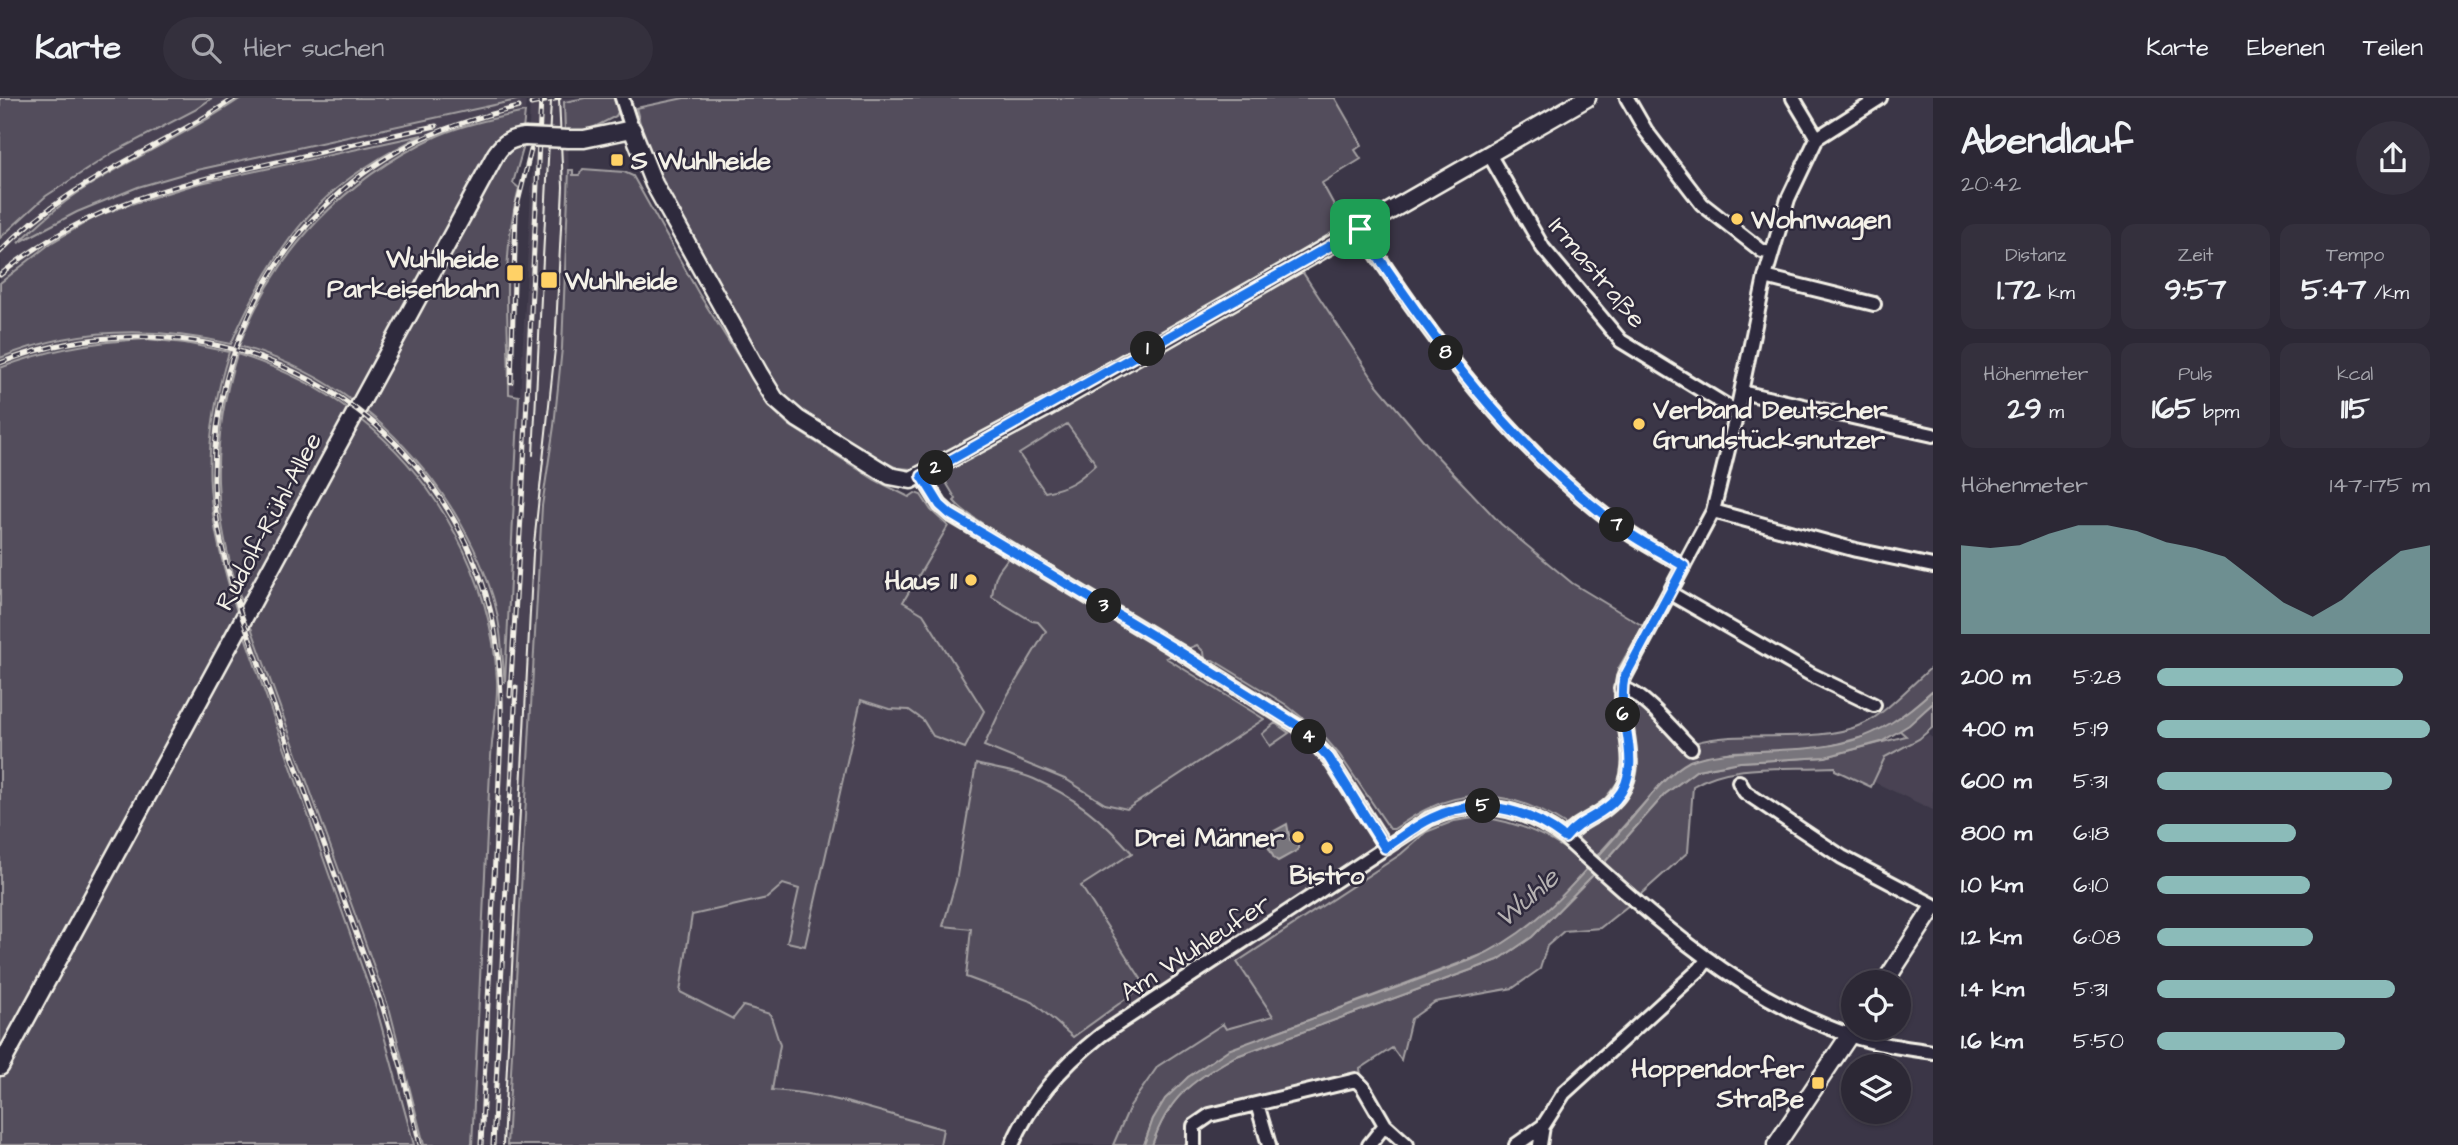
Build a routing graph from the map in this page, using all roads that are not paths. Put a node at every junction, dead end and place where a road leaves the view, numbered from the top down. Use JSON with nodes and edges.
{"nodes":[{"id":1,"x":622,"y":98,"type":"edge"},
{"id":2,"x":1587,"y":98,"type":"edge"},
{"id":3,"x":1628,"y":98,"type":"edge"},
{"id":4,"x":1793,"y":98,"type":"edge"},
{"id":5,"x":1880,"y":98,"type":"edge"},
{"id":6,"x":632,"y":129,"type":"junction"},
{"id":7,"x":1817,"y":138,"type":"junction"},
{"id":8,"x":1489,"y":155,"type":"junction"},
{"id":9,"x":1360,"y":229,"type":"junction"},
{"id":10,"x":1771,"y":253,"type":"junction"},
{"id":11,"x":1765,"y":277,"type":"junction"},
{"id":12,"x":1874,"y":304,"type":"dead end"},
{"id":13,"x":1741,"y":392,"type":"junction"},
{"id":14,"x":1737,"y":411,"type":"junction"},
{"id":15,"x":1933,"y":435,"type":"edge"},
{"id":16,"x":922,"y":476,"type":"junction"},
{"id":17,"x":1713,"y":511,"type":"junction"},
{"id":18,"x":1684,"y":566,"type":"junction"},
{"id":19,"x":1933,"y":566,"type":"edge"},
{"id":20,"x":1670,"y":593,"type":"junction"},
{"id":21,"x":1621,"y":689,"type":"junction"},
{"id":22,"x":1874,"y":705,"type":"dead end"},
{"id":23,"x":1691,"y":748,"type":"dead end"},
{"id":24,"x":1739,"y":782,"type":"dead end"},
{"id":25,"x":1565,"y":838,"type":"junction"},
{"id":26,"x":1385,"y":848,"type":"junction"},
{"id":27,"x":1933,"y":907,"type":"edge"},
{"id":28,"x":1707,"y":960,"type":"junction"},
{"id":29,"x":1893,"y":970,"type":"edge"},
{"id":30,"x":1841,"y":1027,"type":"edge"},
{"id":31,"x":1846,"y":1040,"type":"edge"},
{"id":32,"x":1877,"y":1040,"type":"edge"},
{"id":33,"x":1933,"y":1052,"type":"edge"},
{"id":34,"x":0,"y":1067,"type":"edge"},
{"id":35,"x":1257,"y":1104,"type":"junction"},
{"id":36,"x":1385,"y":1125,"type":"junction"},
{"id":37,"x":1543,"y":1126,"type":"junction"},
{"id":38,"x":1012,"y":1145,"type":"edge"},
{"id":39,"x":1194,"y":1145,"type":"edge"},
{"id":40,"x":1269,"y":1145,"type":"edge"},
{"id":41,"x":1369,"y":1145,"type":"edge"},
{"id":42,"x":1407,"y":1145,"type":"edge"},
{"id":43,"x":1516,"y":1145,"type":"edge"},
{"id":44,"x":1540,"y":1145,"type":"edge"},
{"id":45,"x":1776,"y":1145,"type":"edge"}],
"edges":[{"from":1,"to":6,"type":"street"},
{"from":2,"to":8,"type":"main road"},
{"from":3,"to":10,"type":"street"},
{"from":4,"to":7,"type":"street"},
{"from":5,"to":7,"type":"street"},
{"from":6,"to":16,"type":"main road"},
{"from":6,"to":34,"type":"main road","name":"Rudolf-Rühl-Allee","bridge":true},
{"from":7,"to":10,"type":"street"},
{"from":8,"to":9,"type":"main road"},
{"from":8,"to":14,"type":"street","name":"Irmastraße"},
{"from":9,"to":16,"type":"main road"},
{"from":9,"to":18,"type":"street"},
{"from":10,"to":11,"type":"street"},
{"from":11,"to":12,"type":"street"},
{"from":11,"to":13,"type":"street"},
{"from":13,"to":14,"type":"street"},
{"from":13,"to":15,"type":"street"},
{"from":14,"to":17,"type":"street"},
{"from":16,"to":26,"type":"street"},
{"from":17,"to":18,"type":"street"},
{"from":17,"to":19,"type":"street"},
{"from":18,"to":20,"type":"street"},
{"from":20,"to":21,"type":"street"},
{"from":20,"to":22,"type":"street"},
{"from":21,"to":23,"type":"street"},
{"from":21,"to":25,"type":"street"},
{"from":24,"to":27,"type":"street"},
{"from":25,"to":26,"type":"street","name":"Am Wuhleufer"},
{"from":25,"to":28,"type":"street"},
{"from":26,"to":38,"type":"street","name":"Am Wuhleufer"},
{"from":27,"to":29,"type":"main road"},
{"from":28,"to":30,"type":"street"},
{"from":28,"to":37,"type":"street"},
{"from":31,"to":45,"type":"main road"},
{"from":32,"to":33,"type":"street"},
{"from":35,"to":36,"type":"street"},
{"from":35,"to":39,"type":"street"},
{"from":35,"to":40,"type":"street"},
{"from":36,"to":41,"type":"street"},
{"from":36,"to":42,"type":"street"},
{"from":37,"to":43,"type":"street"},
{"from":37,"to":44,"type":"street"}]}
